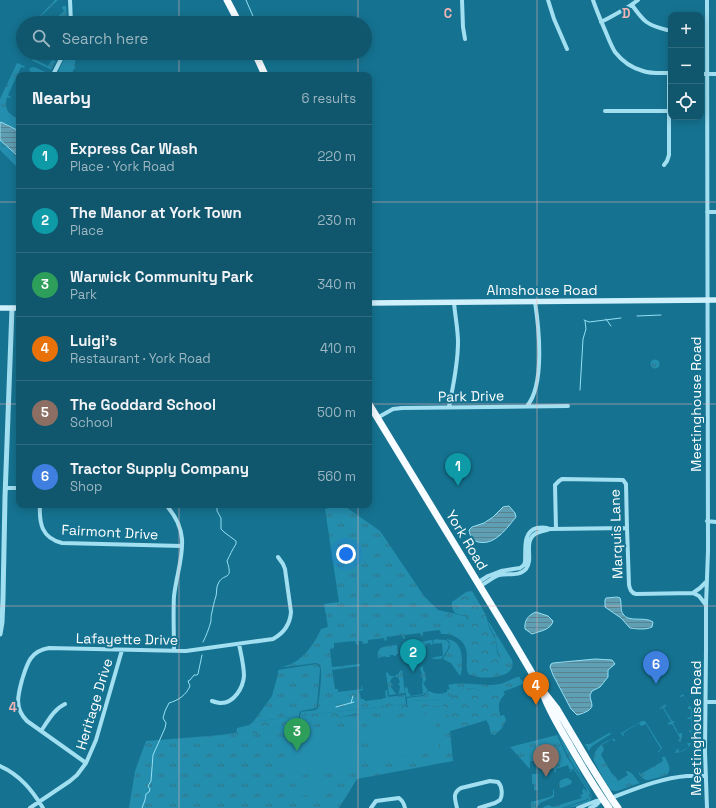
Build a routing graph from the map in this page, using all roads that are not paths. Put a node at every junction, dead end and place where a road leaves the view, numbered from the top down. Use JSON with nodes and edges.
{"nodes":[{"id":1,"x":70,"y":0,"type":"edge"},
{"id":2,"x":227,"y":0,"type":"edge"},
{"id":3,"x":462,"y":0,"type":"edge"},
{"id":4,"x":548,"y":0,"type":"edge"},
{"id":5,"x":593,"y":0,"type":"edge"},
{"id":6,"x":638,"y":0,"type":"edge"},
{"id":7,"x":707,"y":0,"type":"edge"},
{"id":8,"x":632,"y":5,"type":"junction"},
{"id":9,"x":71,"y":16,"type":"edge"},
{"id":10,"x":235,"y":16,"type":"edge"},
{"id":11,"x":601,"y":22,"type":"junction"},
{"id":12,"x":666,"y":30,"type":"dead end"},
{"id":13,"x":465,"y":39,"type":"dead end"},
{"id":14,"x":567,"y":49,"type":"dead end"},
{"id":15,"x":61,"y":60,"type":"edge"},
{"id":16,"x":258,"y":60,"type":"edge"},
{"id":17,"x":55,"y":72,"type":"edge"},
{"id":18,"x":262,"y":72,"type":"edge"},
{"id":19,"x":668,"y":73,"type":"edge"},
{"id":20,"x":707,"y":74,"type":"junction"},
{"id":21,"x":716,"y":74,"type":"edge"},
{"id":22,"x":605,"y":111,"type":"dead end"},
{"id":23,"x":668,"y":111,"type":"edge"},
{"id":24,"x":670,"y":120,"type":"edge"},
{"id":25,"x":664,"y":165,"type":"dead end"},
{"id":26,"x":707,"y":212,"type":"junction"},
{"id":27,"x":716,"y":212,"type":"edge"},
{"id":28,"x":708,"y":300,"type":"junction"},
{"id":29,"x":716,"y":300,"type":"edge"},
{"id":30,"x":454,"y":302,"type":"junction"},
{"id":31,"x":535,"y":302,"type":"junction"},
{"id":32,"x":372,"y":303,"type":"edge"},
{"id":33,"x":0,"y":308,"type":"edge"},
{"id":34,"x":12,"y":308,"type":"junction"},
{"id":35,"x":16,"y":308,"type":"edge"},
{"id":36,"x":527,"y":406,"type":"junction"},
{"id":37,"x":568,"y":406,"type":"dead end"},
{"id":38,"x":449,"y":407,"type":"junction"},
{"id":39,"x":372,"y":409,"type":"edge"},
{"id":40,"x":377,"y":418,"type":"junction"},
{"id":41,"x":6,"y":488,"type":"junction"},
{"id":42,"x":16,"y":488,"type":"edge"},
{"id":43,"x":40,"y":508,"type":"edge"},
{"id":44,"x":168,"y":508,"type":"edge"},
{"id":45,"x":708,"y":521,"type":"junction"},
{"id":46,"x":716,"y":522,"type":"edge"},
{"id":47,"x":627,"y":528,"type":"junction"},
{"id":48,"x":556,"y":529,"type":"junction"},
{"id":49,"x":182,"y":546,"type":"junction"},
{"id":50,"x":278,"y":557,"type":"dead end"},
{"id":51,"x":706,"y":582,"type":"junction"},
{"id":52,"x":478,"y":584,"type":"junction"},
{"id":53,"x":693,"y":593,"type":"junction"},
{"id":54,"x":706,"y":605,"type":"junction"},
{"id":55,"x":0,"y":634,"type":"edge"},
{"id":56,"x":240,"y":644,"type":"junction"},
{"id":57,"x":122,"y":650,"type":"junction"},
{"id":58,"x":174,"y":651,"type":"junction"},
{"id":59,"x":212,"y":701,"type":"dead end"},
{"id":60,"x":706,"y":702,"type":"junction"},
{"id":61,"x":716,"y":702,"type":"edge"},
{"id":62,"x":66,"y":704,"type":"dead end"},
{"id":63,"x":41,"y":731,"type":"junction"},
{"id":64,"x":86,"y":763,"type":"junction"},
{"id":65,"x":0,"y":766,"type":"edge"},
{"id":66,"x":706,"y":776,"type":"junction"},
{"id":67,"x":605,"y":800,"type":"junction"},
{"id":68,"x":40,"y":802,"type":"junction"},
{"id":69,"x":30,"y":808,"type":"edge"},
{"id":70,"x":44,"y":808,"type":"edge"},
{"id":71,"x":371,"y":808,"type":"edge"},
{"id":72,"x":405,"y":808,"type":"edge"},
{"id":73,"x":457,"y":808,"type":"edge"},
{"id":74,"x":479,"y":808,"type":"edge"},
{"id":75,"x":578,"y":808,"type":"edge"},
{"id":76,"x":590,"y":808,"type":"edge"},
{"id":77,"x":609,"y":808,"type":"edge"},
{"id":78,"x":618,"y":808,"type":"edge"},
{"id":79,"x":707,"y":808,"type":"edge"}],
"edges":[{"from":1,"to":9,"type":"street"},
{"from":2,"to":10,"type":"highway"},
{"from":3,"to":13,"type":"street"},
{"from":4,"to":14,"type":"street"},
{"from":5,"to":11,"type":"street"},
{"from":6,"to":8,"type":"street"},
{"from":7,"to":20,"type":"street","name":"Meetinghouse Road"},
{"from":8,"to":11,"type":"street"},
{"from":8,"to":12,"type":"street"},
{"from":11,"to":19,"type":"street"},
{"from":15,"to":17,"type":"street"},
{"from":16,"to":18,"type":"highway"},
{"from":20,"to":21,"type":"street"},
{"from":20,"to":26,"type":"street","name":"Meetinghouse Road"},
{"from":22,"to":23,"type":"street"},
{"from":24,"to":25,"type":"street"},
{"from":26,"to":27,"type":"street"},
{"from":26,"to":28,"type":"street","name":"Meetinghouse Road"},
{"from":28,"to":29,"type":"main road","name":"Almshouse Road"},
{"from":28,"to":31,"type":"main road","name":"Almshouse Road"},
{"from":28,"to":45,"type":"street","name":"Meetinghouse Road"},
{"from":30,"to":31,"type":"main road","name":"Almshouse Road"},
{"from":30,"to":32,"type":"main road","name":"Almshouse Road"},
{"from":30,"to":38,"type":"street"},
{"from":31,"to":36,"type":"street"},
{"from":33,"to":34,"type":"main road"},
{"from":34,"to":35,"type":"main road"},
{"from":34,"to":41,"type":"street"},
{"from":36,"to":37,"type":"street","name":"Park Drive"},
{"from":36,"to":38,"type":"street","name":"Park Drive"},
{"from":38,"to":40,"type":"street","name":"Park Drive"},
{"from":39,"to":40,"type":"highway","name":"York Road"},
{"from":40,"to":52,"type":"highway","name":"York Road"},
{"from":41,"to":42,"type":"street"},
{"from":41,"to":55,"type":"street"},
{"from":43,"to":49,"type":"street","name":"Fairmont Drive"},
{"from":44,"to":49,"type":"street"},
{"from":45,"to":46,"type":"street"},
{"from":45,"to":51,"type":"street","name":"Meetinghouse Road"},
{"from":47,"to":48,"type":"street"},
{"from":47,"to":48,"type":"street","name":"Marquis Lane"},
{"from":47,"to":53,"type":"street","name":"Marquis Lane"},
{"from":48,"to":52,"type":"street"},
{"from":49,"to":58,"type":"street"},
{"from":50,"to":56,"type":"street","name":"Lafayette Drive"},
{"from":51,"to":53,"type":"street"},
{"from":51,"to":54,"type":"street","name":"Meetinghouse Road"},
{"from":52,"to":67,"type":"highway","name":"York Road"},
{"from":53,"to":54,"type":"street"},
{"from":54,"to":60,"type":"street","name":"Meetinghouse Road"},
{"from":56,"to":58,"type":"street","name":"Lafayette Drive"},
{"from":56,"to":59,"type":"street"},
{"from":57,"to":58,"type":"street","name":"Lafayette Drive"},
{"from":57,"to":63,"type":"street","name":"Lafayette Drive"},
{"from":57,"to":64,"type":"street","name":"Heritage Drive"},
{"from":60,"to":61,"type":"street"},
{"from":60,"to":66,"type":"street","name":"Meetinghouse Road"},
{"from":62,"to":63,"type":"street"},
{"from":63,"to":64,"type":"street","name":"Lafayette Drive"},
{"from":64,"to":68,"type":"street","name":"Heritage Drive"},
{"from":65,"to":68,"type":"street"},
{"from":66,"to":67,"type":"street"},
{"from":66,"to":79,"type":"street","name":"Meetinghouse Road"},
{"from":67,"to":75,"type":"street"},
{"from":67,"to":76,"type":"street"},
{"from":67,"to":77,"type":"highway","name":"York Road"},
{"from":67,"to":78,"type":"highway","name":"York Road"},
{"from":68,"to":69,"type":"street","name":"Heritage Drive"},
{"from":68,"to":70,"type":"street"},
{"from":71,"to":72,"type":"street"},
{"from":73,"to":74,"type":"street"}]}
